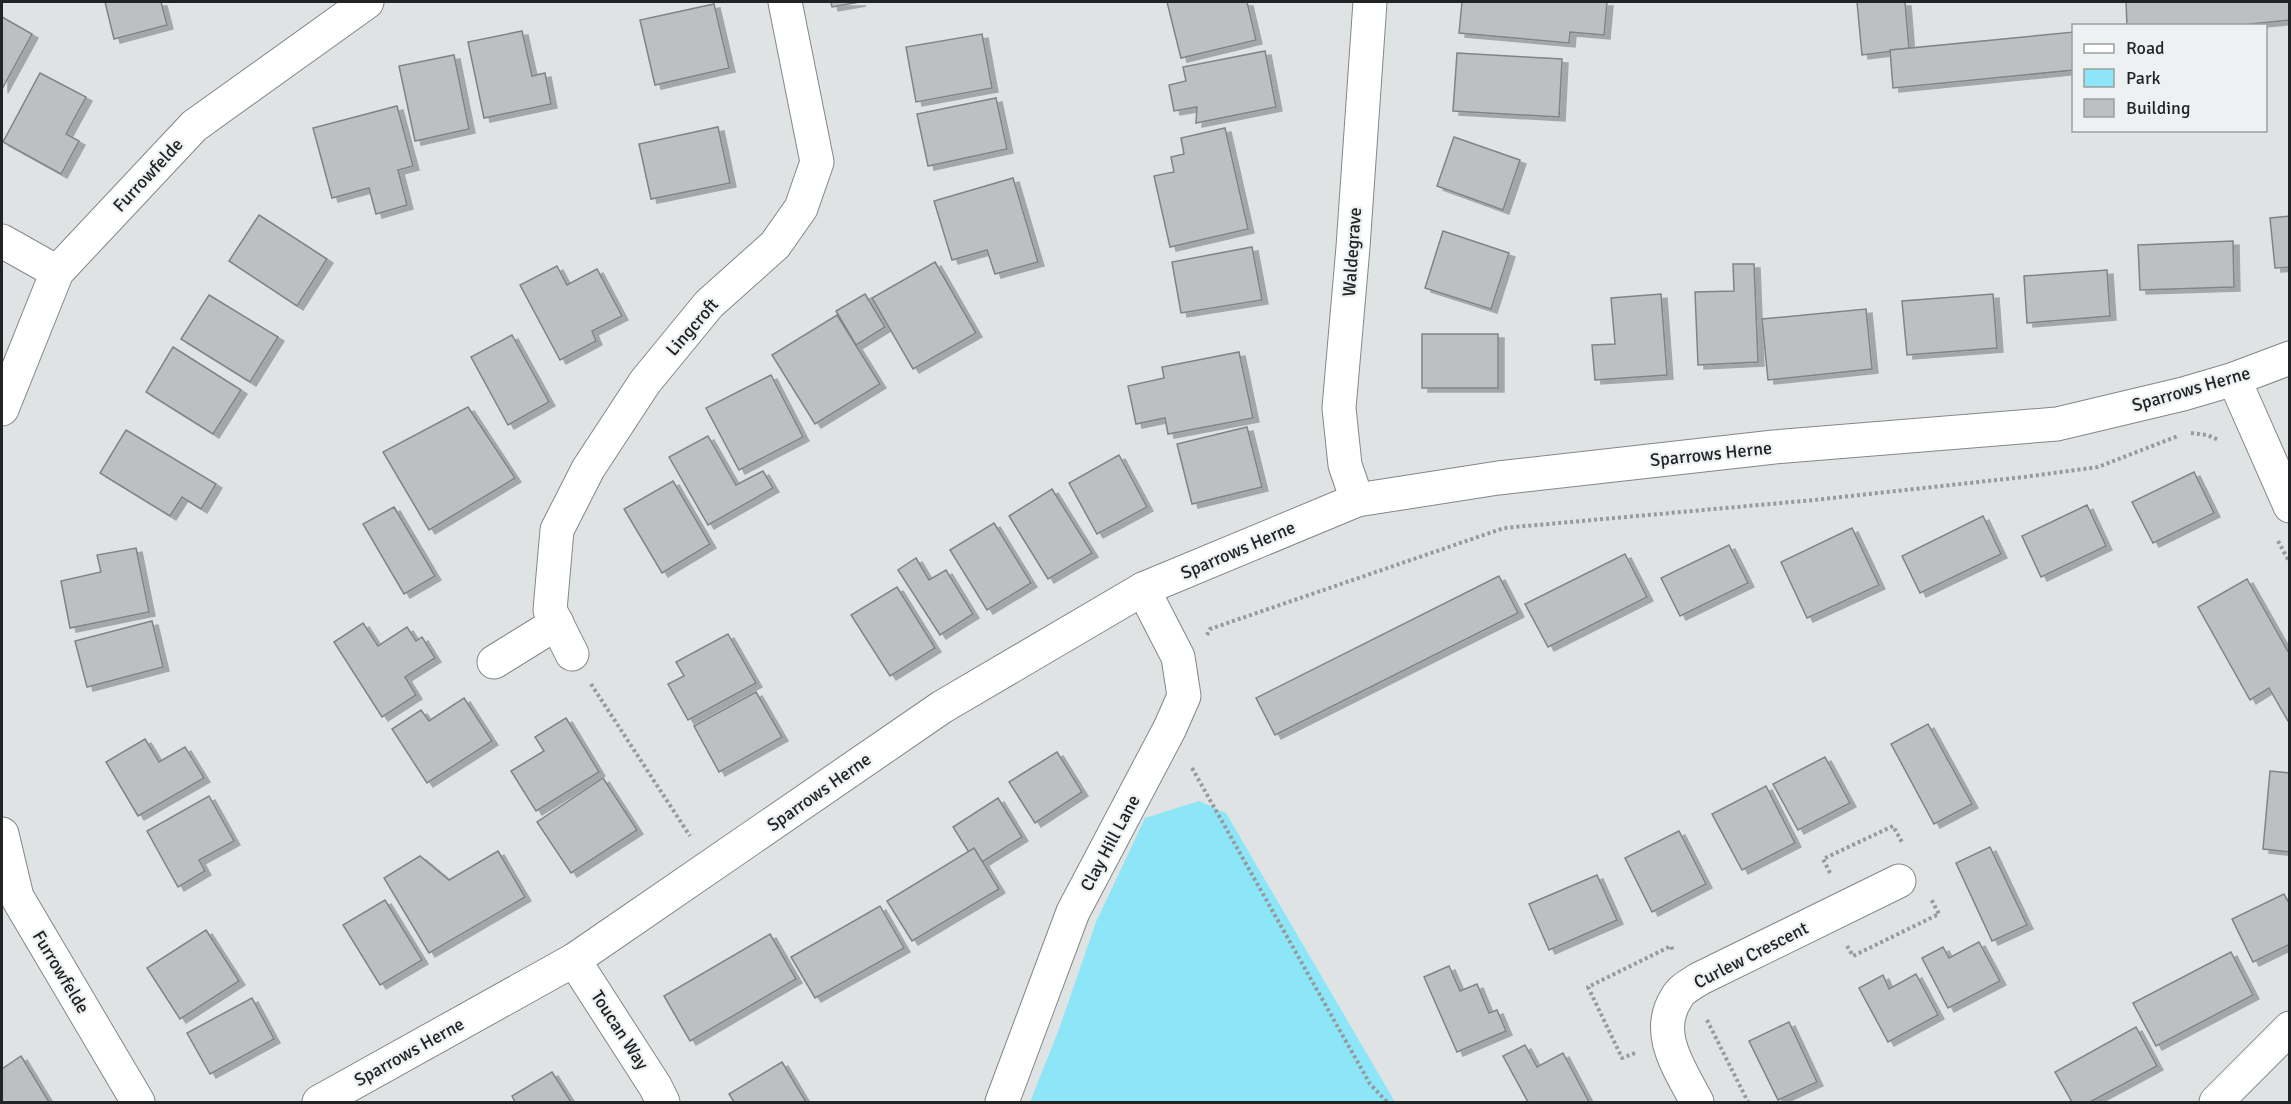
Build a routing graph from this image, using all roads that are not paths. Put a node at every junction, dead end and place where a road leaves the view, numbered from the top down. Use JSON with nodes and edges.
{"nodes":[{"id":1,"x":367,"y":2,"type":"edge"},
{"id":2,"x":785,"y":2,"type":"edge"},
{"id":3,"x":1370,"y":2,"type":"edge"},
{"id":4,"x":2,"y":241,"type":"edge"},
{"id":5,"x":57,"y":272,"type":"junction"},
{"id":6,"x":2289,"y":358,"type":"edge"},
{"id":7,"x":2234,"y":379,"type":"junction"},
{"id":8,"x":2,"y":409,"type":"edge"},
{"id":9,"x":1357,"y":500,"type":"junction"},
{"id":10,"x":2282,"y":520,"type":"edge"},
{"id":11,"x":1143,"y":590,"type":"junction"},
{"id":12,"x":557,"y":623,"type":"junction"},
{"id":13,"x":572,"y":654,"type":"road end"},
{"id":14,"x":494,"y":662,"type":"dead end"},
{"id":15,"x":2,"y":834,"type":"edge"},
{"id":16,"x":1899,"y":881,"type":"dead end"},
{"id":17,"x":574,"y":960,"type":"junction"},
{"id":18,"x":2289,"y":1029,"type":"edge"},
{"id":19,"x":138,"y":1102,"type":"edge"},
{"id":20,"x":319,"y":1102,"type":"edge"},
{"id":21,"x":663,"y":1102,"type":"edge"},
{"id":22,"x":1002,"y":1102,"type":"edge"},
{"id":23,"x":1697,"y":1102,"type":"edge"},
{"id":24,"x":2216,"y":1102,"type":"edge"}],
"edges":[{"from":1,"to":5,"type":"street","name":"Furrowfelde"},
{"from":2,"to":12,"type":"street","name":"Lingcroft"},
{"from":3,"to":9,"type":"street","name":"Waldegrave"},
{"from":4,"to":5,"type":"street"},
{"from":5,"to":8,"type":"street","name":"Furrowfelde"},
{"from":6,"to":7,"type":"street","name":"Sparrows Herne"},
{"from":7,"to":9,"type":"street","name":"Sparrows Herne"},
{"from":7,"to":10,"type":"street"},
{"from":9,"to":11,"type":"street","name":"Sparrows Herne"},
{"from":11,"to":17,"type":"street","name":"Sparrows Herne"},
{"from":11,"to":22,"type":"street","name":"Clay Hill Lane"},
{"from":12,"to":13,"type":"street","name":"Lingcroft"},
{"from":12,"to":14,"type":"street"},
{"from":15,"to":19,"type":"street","name":"Furrowfelde"},
{"from":16,"to":23,"type":"street","name":"Curlew Crescent"},
{"from":17,"to":20,"type":"street","name":"Sparrows Herne"},
{"from":17,"to":21,"type":"street","name":"Toucan Way"},
{"from":18,"to":24,"type":"street"}]}
